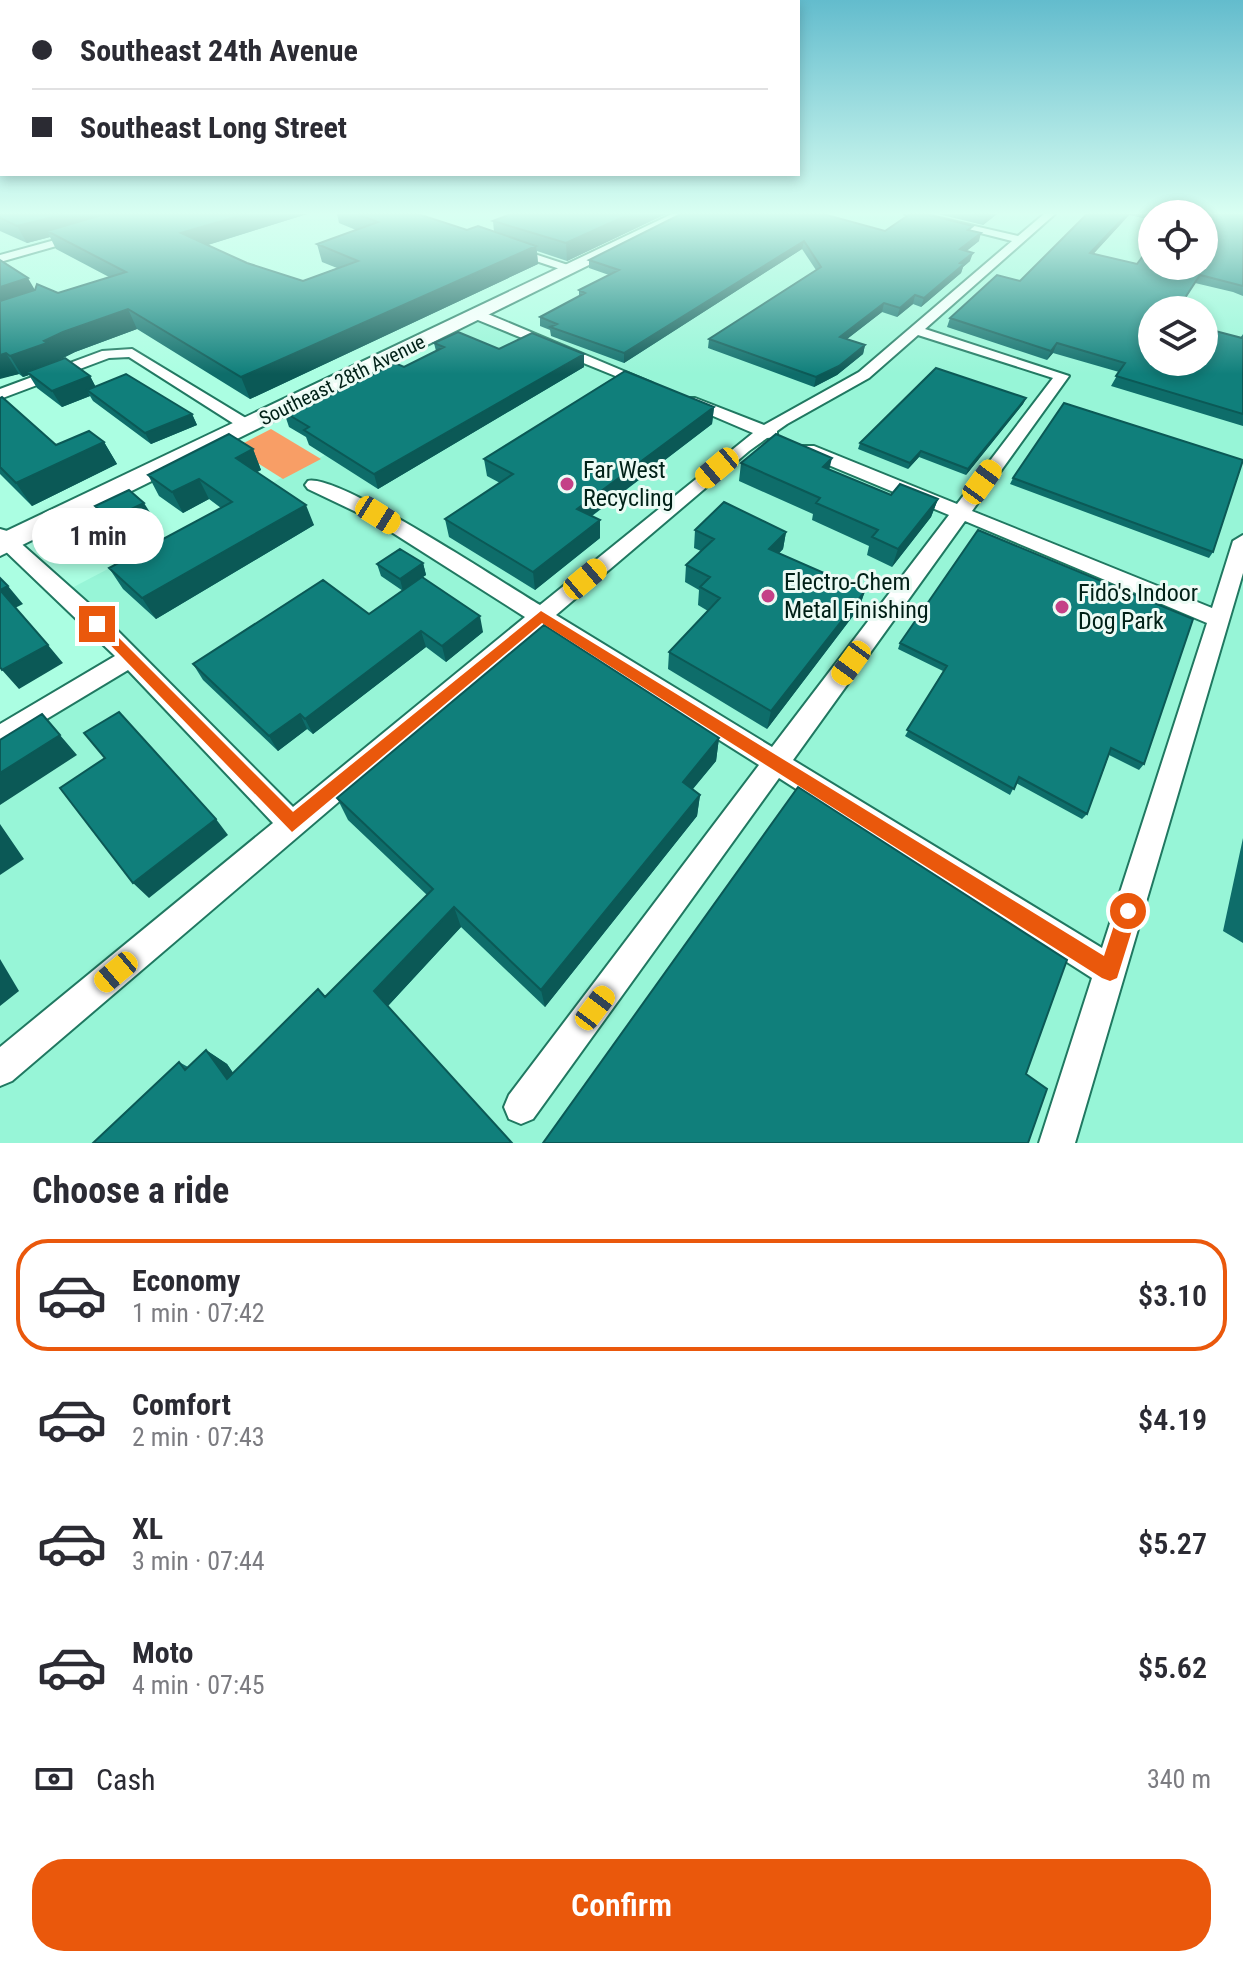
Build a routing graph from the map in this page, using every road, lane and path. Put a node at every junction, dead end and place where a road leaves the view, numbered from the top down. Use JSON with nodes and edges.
{"nodes":[{"id":1,"x":565,"y":267,"type":"edge"},
{"id":2,"x":573,"y":267,"type":"edge"},
{"id":3,"x":988,"y":267,"type":"edge"},
{"id":4,"x":570,"y":269,"type":"junction"},
{"id":5,"x":478,"y":315,"type":"junction"},
{"id":6,"x":915,"y":330,"type":"junction"},
{"id":7,"x":0,"y":394,"type":"edge"},
{"id":8,"x":248,"y":426,"type":"junction"},
{"id":9,"x":764,"y":431,"type":"junction"},
{"id":10,"x":314,"y":485,"type":"dead end"},
{"id":11,"x":960,"y":512,"type":"junction"},
{"id":12,"x":3,"y":541,"type":"edge"},
{"id":13,"x":1243,"y":541,"type":"edge"},
{"id":14,"x":541,"y":616,"type":"junction"},
{"id":15,"x":1219,"y":619,"type":"junction"},
{"id":16,"x":130,"y":658,"type":"junction"},
{"id":17,"x":0,"y":737,"type":"edge"},
{"id":18,"x":778,"y":764,"type":"junction"},
{"id":19,"x":292,"y":824,"type":"junction"},
{"id":20,"x":1110,"y":971,"type":"junction"},
{"id":21,"x":0,"y":1069,"type":"edge"},
{"id":22,"x":521,"y":1107,"type":"dead end"},
{"id":23,"x":1057,"y":1143,"type":"edge"}],
"edges":[{"from":1,"to":4,"type":"street"},
{"from":2,"to":4,"type":"street","name":"Southeast 28th Avenue"},
{"from":3,"to":6,"type":"street"},
{"from":4,"to":5,"type":"street","name":"Southeast 28th Avenue"},
{"from":5,"to":8,"type":"street","name":"Southeast 28th Avenue"},
{"from":5,"to":9,"type":"street"},
{"from":6,"to":9,"type":"street"},
{"from":6,"to":11,"type":"street"},
{"from":7,"to":8,"type":"street"},
{"from":8,"to":12,"type":"street","name":"Southeast 28th Avenue"},
{"from":9,"to":11,"type":"street"},
{"from":9,"to":14,"type":"street"},
{"from":10,"to":14,"type":"street"},
{"from":11,"to":15,"type":"street"},
{"from":11,"to":18,"type":"street"},
{"from":12,"to":16,"type":"street"},
{"from":13,"to":15,"type":"street"},
{"from":14,"to":18,"type":"street"},
{"from":14,"to":19,"type":"street"},
{"from":15,"to":20,"type":"street"},
{"from":16,"to":17,"type":"street"},
{"from":16,"to":19,"type":"street"},
{"from":18,"to":20,"type":"street"},
{"from":18,"to":22,"type":"street"},
{"from":19,"to":21,"type":"street"},
{"from":20,"to":23,"type":"street"}]}
